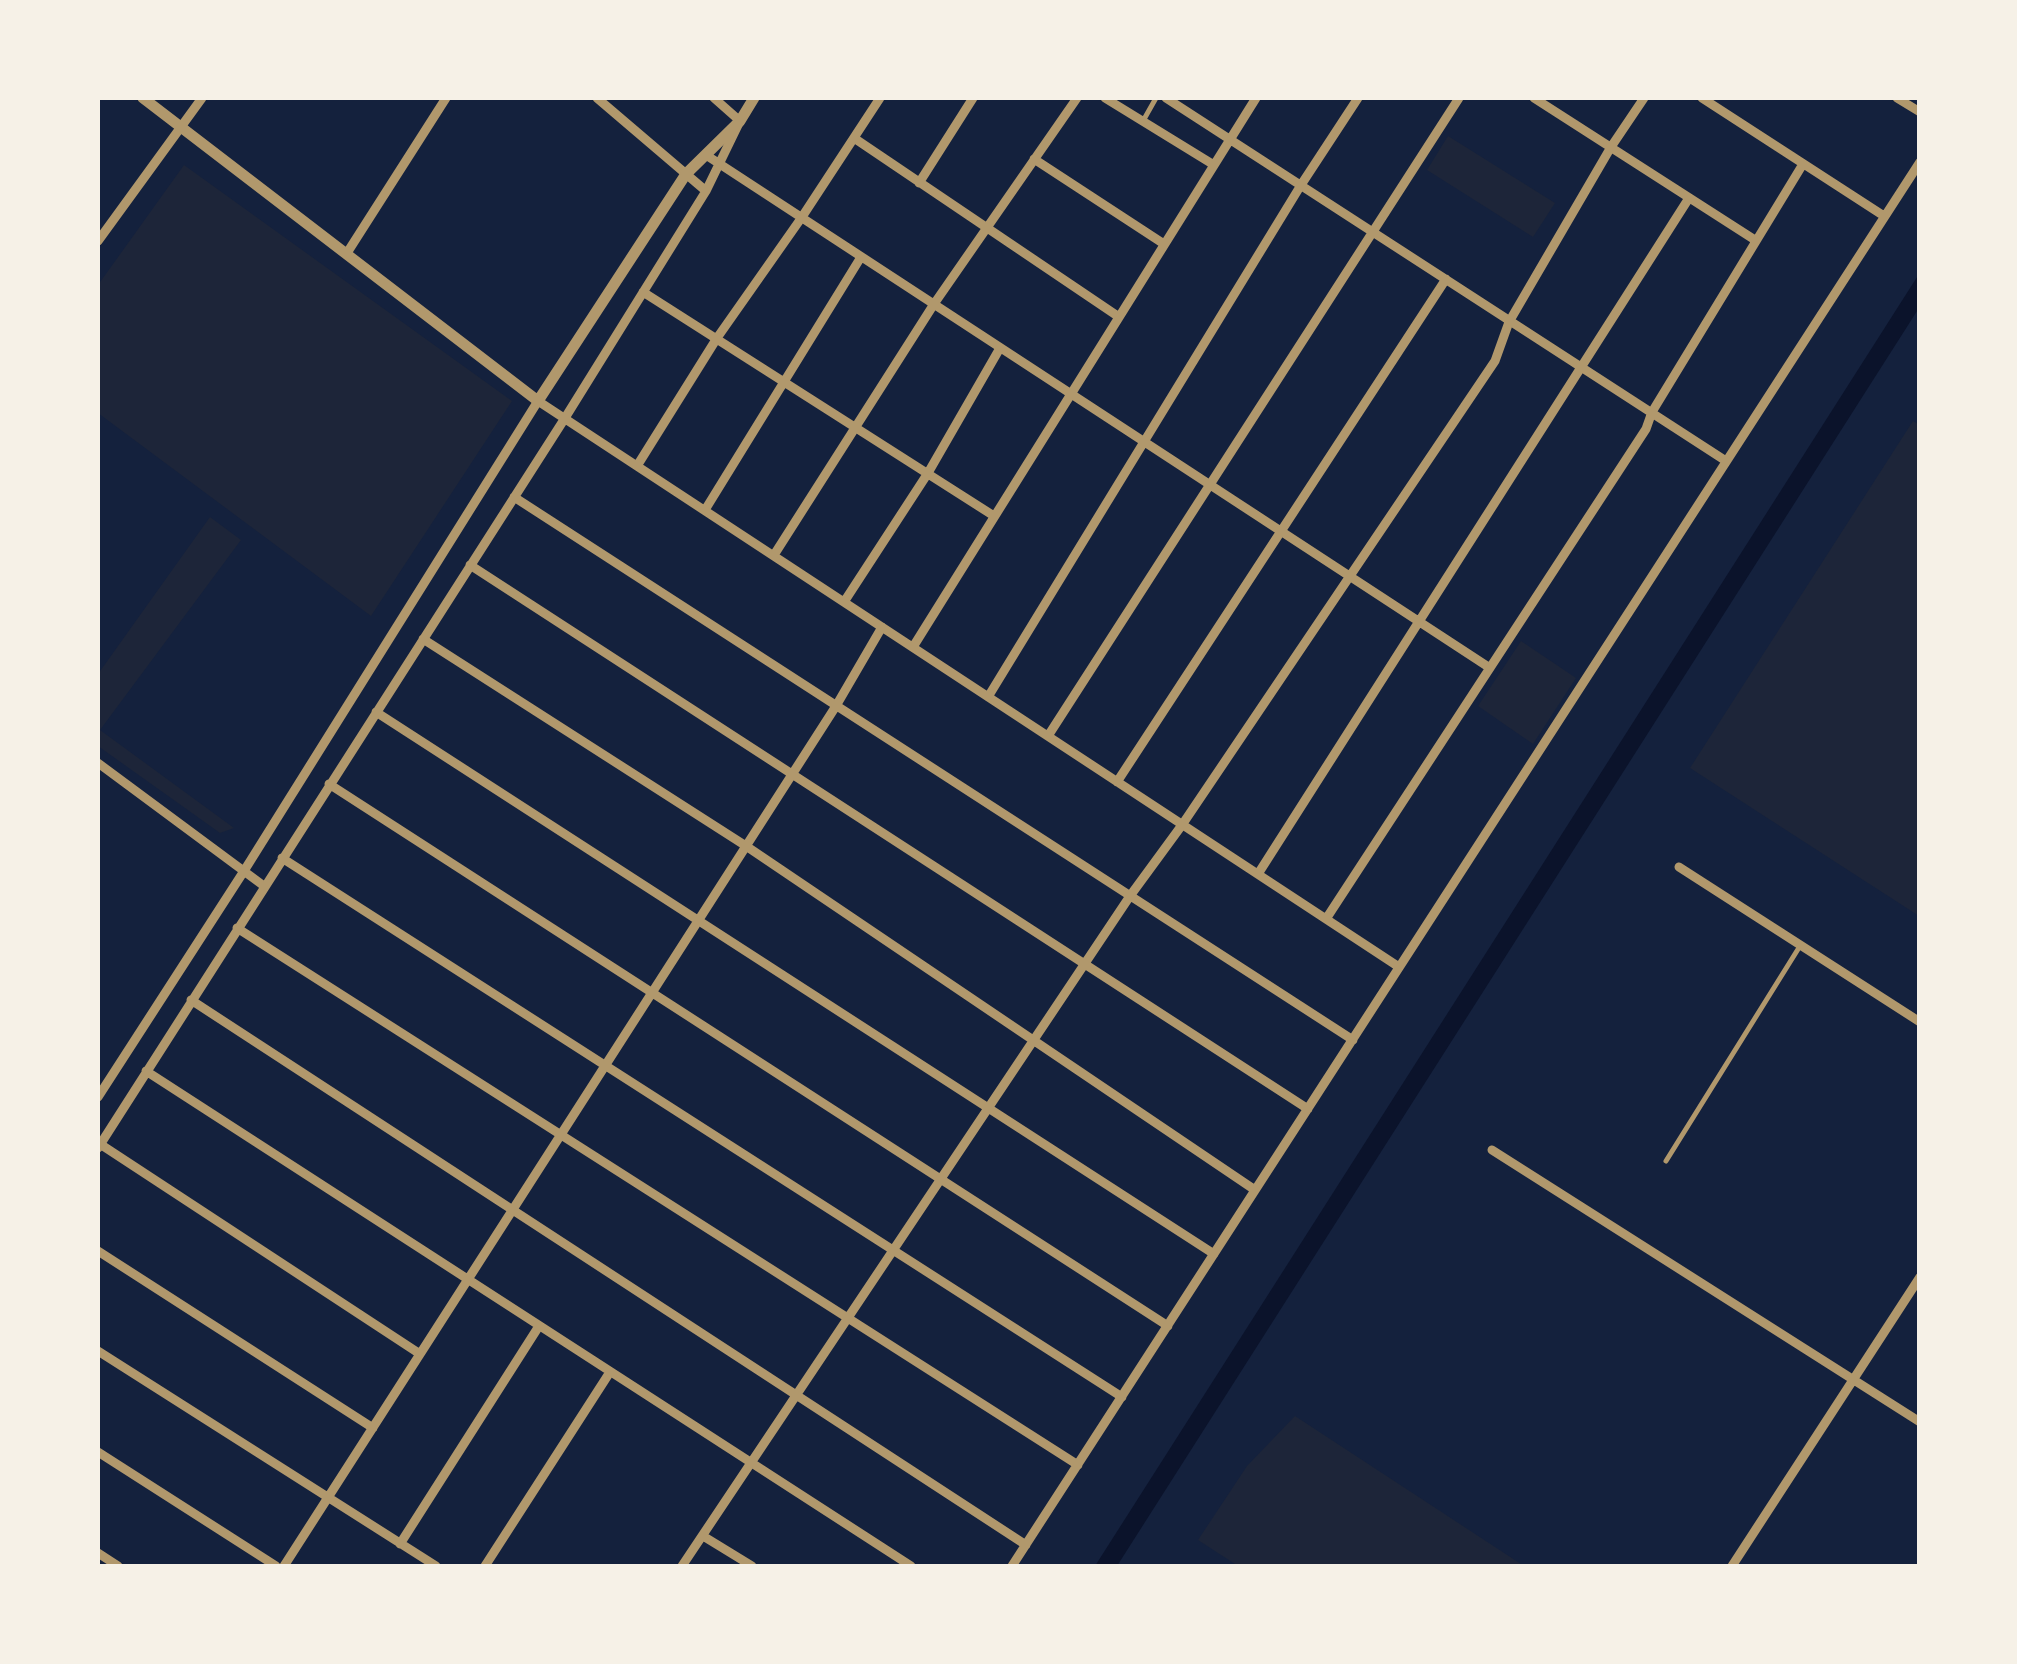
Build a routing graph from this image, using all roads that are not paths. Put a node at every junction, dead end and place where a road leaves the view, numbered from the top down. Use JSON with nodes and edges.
{"nodes":[{"id":1,"x":143,"y":98,"type":"edge"},
{"id":2,"x":202,"y":98,"type":"edge"},
{"id":3,"x":446,"y":98,"type":"edge"},
{"id":4,"x":597,"y":98,"type":"edge"},
{"id":5,"x":714,"y":98,"type":"edge"},
{"id":6,"x":754,"y":98,"type":"edge"},
{"id":7,"x":880,"y":98,"type":"edge"},
{"id":8,"x":974,"y":98,"type":"edge"},
{"id":9,"x":1077,"y":98,"type":"edge"},
{"id":10,"x":1105,"y":98,"type":"edge"},
{"id":11,"x":1156,"y":98,"type":"edge"},
{"id":12,"x":1166,"y":98,"type":"edge"},
{"id":13,"x":1256,"y":98,"type":"edge"},
{"id":14,"x":1358,"y":98,"type":"edge"},
{"id":15,"x":1460,"y":98,"type":"edge"},
{"id":16,"x":1534,"y":98,"type":"edge"},
{"id":17,"x":1644,"y":98,"type":"edge"},
{"id":18,"x":1702,"y":98,"type":"edge"},
{"id":19,"x":1728,"y":98,"type":"edge"},
{"id":20,"x":1896,"y":98,"type":"edge"},
{"id":21,"x":1720,"y":110,"type":"junction"},
{"id":22,"x":1920,"y":112,"type":"edge"},
{"id":23,"x":740,"y":120,"type":"junction"},
{"id":24,"x":1143,"y":121,"type":"junction"},
{"id":25,"x":182,"y":126,"type":"junction"},
{"id":26,"x":854,"y":138,"type":"junction"},
{"id":27,"x":1230,"y":139,"type":"junction"},
{"id":28,"x":1611,"y":148,"type":"junction"},
{"id":29,"x":706,"y":154,"type":"junction"},
{"id":30,"x":1034,"y":159,"type":"junction"},
{"id":31,"x":1920,"y":162,"type":"edge"},
{"id":32,"x":719,"y":163,"type":"junction"},
{"id":33,"x":1803,"y":164,"type":"junction"},
{"id":34,"x":1214,"y":165,"type":"junction"},
{"id":35,"x":686,"y":174,"type":"junction"},
{"id":36,"x":919,"y":183,"type":"junction"},
{"id":37,"x":1301,"y":185,"type":"junction"},
{"id":38,"x":706,"y":191,"type":"junction"},
{"id":39,"x":1688,"y":198,"type":"junction"},
{"id":40,"x":1884,"y":216,"type":"junction"},
{"id":41,"x":802,"y":218,"type":"junction"},
{"id":42,"x":987,"y":230,"type":"junction"},
{"id":43,"x":1374,"y":232,"type":"junction"},
{"id":44,"x":1755,"y":240,"type":"junction"},
{"id":45,"x":98,"y":241,"type":"edge"},
{"id":46,"x":1164,"y":244,"type":"junction"},
{"id":47,"x":346,"y":253,"type":"junction"},
{"id":48,"x":862,"y":256,"type":"junction"},
{"id":49,"x":1446,"y":279,"type":"junction"},
{"id":50,"x":643,"y":292,"type":"junction"},
{"id":51,"x":934,"y":304,"type":"junction"},
{"id":52,"x":1119,"y":317,"type":"junction"},
{"id":53,"x":1509,"y":322,"type":"junction"},
{"id":54,"x":717,"y":338,"type":"junction"},
{"id":55,"x":1000,"y":348,"type":"junction"},
{"id":56,"x":1582,"y":366,"type":"junction"},
{"id":57,"x":784,"y":381,"type":"junction"},
{"id":58,"x":1071,"y":394,"type":"junction"},
{"id":59,"x":538,"y":400,"type":"junction"},
{"id":60,"x":1652,"y":412,"type":"junction"},
{"id":61,"x":565,"y":418,"type":"junction"},
{"id":62,"x":857,"y":428,"type":"junction"},
{"id":63,"x":1146,"y":443,"type":"junction"},
{"id":64,"x":1726,"y":460,"type":"junction"},
{"id":65,"x":638,"y":466,"type":"junction"},
{"id":66,"x":928,"y":473,"type":"junction"},
{"id":67,"x":1210,"y":485,"type":"junction"},
{"id":68,"x":514,"y":497,"type":"junction"},
{"id":69,"x":705,"y":510,"type":"junction"},
{"id":70,"x":994,"y":516,"type":"junction"},
{"id":71,"x":1281,"y":531,"type":"junction"},
{"id":72,"x":774,"y":556,"type":"junction"},
{"id":73,"x":470,"y":565,"type":"junction"},
{"id":74,"x":1351,"y":577,"type":"junction"},
{"id":75,"x":844,"y":602,"type":"junction"},
{"id":76,"x":1420,"y":623,"type":"junction"},
{"id":77,"x":882,"y":627,"type":"junction"},
{"id":78,"x":423,"y":639,"type":"junction"},
{"id":79,"x":913,"y":647,"type":"junction"},
{"id":80,"x":1490,"y":668,"type":"junction"},
{"id":81,"x":988,"y":697,"type":"junction"},
{"id":82,"x":836,"y":706,"type":"junction"},
{"id":83,"x":376,"y":712,"type":"junction"},
{"id":84,"x":1048,"y":736,"type":"junction"},
{"id":85,"x":98,"y":763,"type":"edge"},
{"id":86,"x":792,"y":774,"type":"junction"},
{"id":87,"x":1117,"y":782,"type":"junction"},
{"id":88,"x":329,"y":784,"type":"junction"},
{"id":89,"x":1182,"y":824,"type":"junction"},
{"id":90,"x":746,"y":846,"type":"junction"},
{"id":91,"x":282,"y":858,"type":"junction"},
{"id":92,"x":1679,"y":868,"type":"dead end"},
{"id":93,"x":244,"y":871,"type":"junction"},
{"id":94,"x":1258,"y":874,"type":"junction"},
{"id":95,"x":264,"y":886,"type":"junction"},
{"id":96,"x":1130,"y":896,"type":"junction"},
{"id":97,"x":1326,"y":919,"type":"junction"},
{"id":98,"x":698,"y":921,"type":"junction"},
{"id":99,"x":237,"y":928,"type":"junction"},
{"id":100,"x":1800,"y":946,"type":"junction"},
{"id":101,"x":1085,"y":964,"type":"junction"},
{"id":102,"x":1399,"y":967,"type":"junction"},
{"id":103,"x":652,"y":993,"type":"junction"},
{"id":104,"x":191,"y":1000,"type":"junction"},
{"id":105,"x":1920,"y":1022,"type":"edge"},
{"id":106,"x":1352,"y":1040,"type":"junction"},
{"id":107,"x":1034,"y":1041,"type":"junction"},
{"id":108,"x":606,"y":1065,"type":"junction"},
{"id":109,"x":146,"y":1071,"type":"junction"},
{"id":110,"x":98,"y":1097,"type":"edge"},
{"id":111,"x":989,"y":1108,"type":"junction"},
{"id":112,"x":1308,"y":1109,"type":"junction"},
{"id":113,"x":561,"y":1135,"type":"junction"},
{"id":114,"x":99,"y":1146,"type":"edge"},
{"id":115,"x":1492,"y":1150,"type":"dead end"},
{"id":116,"x":1666,"y":1161,"type":"dead end"},
{"id":117,"x":941,"y":1179,"type":"junction"},
{"id":118,"x":1255,"y":1190,"type":"junction"},
{"id":119,"x":512,"y":1210,"type":"junction"},
{"id":120,"x":894,"y":1250,"type":"junction"},
{"id":121,"x":98,"y":1251,"type":"edge"},
{"id":122,"x":1214,"y":1254,"type":"junction"},
{"id":123,"x":1920,"y":1277,"type":"edge"},
{"id":124,"x":468,"y":1280,"type":"junction"},
{"id":125,"x":848,"y":1318,"type":"junction"},
{"id":126,"x":539,"y":1326,"type":"junction"},
{"id":127,"x":1168,"y":1326,"type":"junction"},
{"id":128,"x":98,"y":1351,"type":"edge"},
{"id":129,"x":420,"y":1354,"type":"junction"},
{"id":130,"x":610,"y":1372,"type":"junction"},
{"id":131,"x":1854,"y":1380,"type":"junction"},
{"id":132,"x":796,"y":1396,"type":"junction"},
{"id":133,"x":1122,"y":1397,"type":"junction"},
{"id":134,"x":1920,"y":1422,"type":"edge"},
{"id":135,"x":372,"y":1428,"type":"junction"},
{"id":136,"x":98,"y":1452,"type":"edge"},
{"id":137,"x":752,"y":1463,"type":"junction"},
{"id":138,"x":1078,"y":1465,"type":"junction"},
{"id":139,"x":328,"y":1498,"type":"junction"},
{"id":140,"x":703,"y":1536,"type":"junction"},
{"id":141,"x":400,"y":1544,"type":"junction"},
{"id":142,"x":1026,"y":1545,"type":"junction"},
{"id":143,"x":98,"y":1553,"type":"edge"},
{"id":144,"x":118,"y":1566,"type":"edge"},
{"id":145,"x":280,"y":1566,"type":"edge"},
{"id":146,"x":436,"y":1566,"type":"edge"},
{"id":147,"x":486,"y":1566,"type":"edge"},
{"id":148,"x":682,"y":1566,"type":"edge"},
{"id":149,"x":752,"y":1566,"type":"edge"},
{"id":150,"x":911,"y":1566,"type":"edge"},
{"id":151,"x":1012,"y":1566,"type":"edge"},
{"id":152,"x":1732,"y":1566,"type":"edge"}],
"edges":[{"from":1,"to":25,"type":"street"},
{"from":2,"to":25,"type":"street"},
{"from":3,"to":47,"type":"street"},
{"from":4,"to":35,"type":"street"},
{"from":5,"to":23,"type":"street"},
{"from":6,"to":23,"type":"street"},
{"from":7,"to":26,"type":"street"},
{"from":8,"to":36,"type":"street"},
{"from":9,"to":30,"type":"street"},
{"from":10,"to":24,"type":"street"},
{"from":11,"to":24,"type":"lane"},
{"from":12,"to":27,"type":"street"},
{"from":13,"to":27,"type":"street"},
{"from":14,"to":37,"type":"street"},
{"from":15,"to":43,"type":"street"},
{"from":16,"to":28,"type":"street"},
{"from":17,"to":28,"type":"street"},
{"from":18,"to":21,"type":"street"},
{"from":19,"to":21,"type":"street"},
{"from":20,"to":22,"type":"street"},
{"from":21,"to":33,"type":"street"},
{"from":23,"to":29,"type":"street"},
{"from":23,"to":32,"type":"street"},
{"from":24,"to":34,"type":"street"},
{"from":25,"to":45,"type":"street"},
{"from":25,"to":47,"type":"street"},
{"from":26,"to":36,"type":"street"},
{"from":26,"to":41,"type":"street"},
{"from":27,"to":34,"type":"street"},
{"from":27,"to":37,"type":"street"},
{"from":28,"to":39,"type":"street"},
{"from":28,"to":53,"type":"street"},
{"from":29,"to":32,"type":"street"},
{"from":29,"to":35,"type":"street"},
{"from":30,"to":42,"type":"street"},
{"from":30,"to":46,"type":"street"},
{"from":31,"to":40,"type":"street"},
{"from":32,"to":38,"type":"street"},
{"from":32,"to":41,"type":"street"},
{"from":33,"to":40,"type":"street"},
{"from":33,"to":44,"type":"street"},
{"from":34,"to":46,"type":"street"},
{"from":35,"to":38,"type":"street"},
{"from":35,"to":59,"type":"street"},
{"from":36,"to":42,"type":"street"},
{"from":37,"to":43,"type":"street"},
{"from":37,"to":63,"type":"street"},
{"from":38,"to":50,"type":"street"},
{"from":39,"to":44,"type":"street"},
{"from":39,"to":56,"type":"street"},
{"from":40,"to":64,"type":"street"},
{"from":41,"to":48,"type":"street"},
{"from":41,"to":54,"type":"street"},
{"from":42,"to":51,"type":"street"},
{"from":42,"to":52,"type":"street"},
{"from":43,"to":49,"type":"street"},
{"from":43,"to":67,"type":"street"},
{"from":44,"to":60,"type":"street"},
{"from":46,"to":52,"type":"street"},
{"from":47,"to":59,"type":"street"},
{"from":48,"to":51,"type":"street"},
{"from":48,"to":57,"type":"street"},
{"from":49,"to":53,"type":"street"},
{"from":49,"to":71,"type":"street"},
{"from":50,"to":54,"type":"street"},
{"from":50,"to":61,"type":"street"},
{"from":51,"to":55,"type":"street"},
{"from":51,"to":62,"type":"street"},
{"from":52,"to":58,"type":"street"},
{"from":53,"to":56,"type":"street"},
{"from":53,"to":74,"type":"street"},
{"from":54,"to":57,"type":"street"},
{"from":54,"to":65,"type":"street"},
{"from":55,"to":58,"type":"street"},
{"from":55,"to":66,"type":"street"},
{"from":56,"to":60,"type":"street"},
{"from":56,"to":76,"type":"street"},
{"from":57,"to":62,"type":"street"},
{"from":57,"to":69,"type":"street"},
{"from":58,"to":63,"type":"street"},
{"from":58,"to":70,"type":"street"},
{"from":59,"to":61,"type":"street"},
{"from":59,"to":93,"type":"street"},
{"from":60,"to":64,"type":"street"},
{"from":60,"to":80,"type":"street"},
{"from":61,"to":65,"type":"street"},
{"from":61,"to":68,"type":"street"},
{"from":62,"to":66,"type":"street"},
{"from":62,"to":72,"type":"street"},
{"from":63,"to":67,"type":"street"},
{"from":63,"to":81,"type":"street"},
{"from":64,"to":102,"type":"street"},
{"from":65,"to":69,"type":"street"},
{"from":66,"to":70,"type":"street"},
{"from":66,"to":75,"type":"street"},
{"from":67,"to":71,"type":"street"},
{"from":67,"to":84,"type":"street"},
{"from":68,"to":73,"type":"street"},
{"from":68,"to":82,"type":"street"},
{"from":69,"to":72,"type":"street"},
{"from":70,"to":79,"type":"street"},
{"from":71,"to":74,"type":"street"},
{"from":71,"to":87,"type":"street"},
{"from":72,"to":75,"type":"street"},
{"from":73,"to":78,"type":"street"},
{"from":73,"to":86,"type":"street"},
{"from":74,"to":76,"type":"street"},
{"from":74,"to":89,"type":"street"},
{"from":75,"to":77,"type":"street"},
{"from":76,"to":80,"type":"street"},
{"from":76,"to":94,"type":"street"},
{"from":77,"to":79,"type":"street"},
{"from":77,"to":82,"type":"street"},
{"from":78,"to":83,"type":"street"},
{"from":78,"to":90,"type":"street"},
{"from":79,"to":81,"type":"street"},
{"from":80,"to":97,"type":"street"},
{"from":81,"to":84,"type":"street"},
{"from":82,"to":86,"type":"street"},
{"from":82,"to":96,"type":"street"},
{"from":83,"to":88,"type":"street"},
{"from":83,"to":98,"type":"street"},
{"from":84,"to":87,"type":"street"},
{"from":85,"to":93,"type":"street"},
{"from":86,"to":90,"type":"street"},
{"from":86,"to":101,"type":"street"},
{"from":87,"to":89,"type":"street"},
{"from":88,"to":91,"type":"street"},
{"from":88,"to":103,"type":"street"},
{"from":89,"to":94,"type":"street"},
{"from":89,"to":96,"type":"street"},
{"from":90,"to":98,"type":"street"},
{"from":90,"to":107,"type":"street"},
{"from":91,"to":95,"type":"street"},
{"from":91,"to":108,"type":"street"},
{"from":92,"to":100,"type":"street"},
{"from":93,"to":95,"type":"street"},
{"from":93,"to":110,"type":"street"},
{"from":94,"to":97,"type":"street"},
{"from":95,"to":99,"type":"street"},
{"from":96,"to":101,"type":"street"},
{"from":96,"to":106,"type":"street"},
{"from":97,"to":102,"type":"street"},
{"from":98,"to":103,"type":"street"},
{"from":98,"to":111,"type":"street"},
{"from":99,"to":104,"type":"street"},
{"from":99,"to":113,"type":"street"},
{"from":100,"to":105,"type":"street"},
{"from":100,"to":116,"type":"lane"},
{"from":101,"to":107,"type":"street"},
{"from":101,"to":112,"type":"street"},
{"from":102,"to":106,"type":"street"},
{"from":103,"to":108,"type":"street"},
{"from":103,"to":117,"type":"street"},
{"from":104,"to":109,"type":"street"},
{"from":104,"to":119,"type":"street"},
{"from":106,"to":112,"type":"street"},
{"from":107,"to":111,"type":"street"},
{"from":107,"to":118,"type":"street"},
{"from":108,"to":113,"type":"street"},
{"from":108,"to":120,"type":"street"},
{"from":109,"to":114,"type":"street"},
{"from":109,"to":124,"type":"street"},
{"from":111,"to":117,"type":"street"},
{"from":111,"to":122,"type":"street"},
{"from":112,"to":118,"type":"street"},
{"from":113,"to":119,"type":"street"},
{"from":113,"to":125,"type":"street"},
{"from":114,"to":129,"type":"street"},
{"from":115,"to":131,"type":"street"},
{"from":117,"to":120,"type":"street"},
{"from":117,"to":127,"type":"street"},
{"from":118,"to":122,"type":"street"},
{"from":119,"to":124,"type":"street"},
{"from":119,"to":132,"type":"street"},
{"from":120,"to":125,"type":"street"},
{"from":120,"to":133,"type":"street"},
{"from":121,"to":135,"type":"street"},
{"from":122,"to":127,"type":"street"},
{"from":123,"to":131,"type":"street"},
{"from":124,"to":126,"type":"street"},
{"from":124,"to":129,"type":"street"},
{"from":125,"to":132,"type":"street"},
{"from":125,"to":138,"type":"street"},
{"from":126,"to":130,"type":"street"},
{"from":126,"to":141,"type":"street"},
{"from":127,"to":133,"type":"street"},
{"from":128,"to":139,"type":"street"},
{"from":129,"to":135,"type":"street"},
{"from":130,"to":137,"type":"street"},
{"from":130,"to":147,"type":"street"},
{"from":131,"to":134,"type":"street"},
{"from":131,"to":152,"type":"street"},
{"from":132,"to":137,"type":"street"},
{"from":132,"to":142,"type":"street"},
{"from":133,"to":138,"type":"street"},
{"from":135,"to":139,"type":"street"},
{"from":136,"to":145,"type":"street"},
{"from":137,"to":140,"type":"street"},
{"from":137,"to":150,"type":"street"},
{"from":138,"to":142,"type":"street"},
{"from":139,"to":141,"type":"street"},
{"from":139,"to":145,"type":"street"},
{"from":140,"to":148,"type":"street"},
{"from":140,"to":149,"type":"street"},
{"from":141,"to":146,"type":"street"},
{"from":142,"to":151,"type":"street"},
{"from":143,"to":144,"type":"street"}]}
